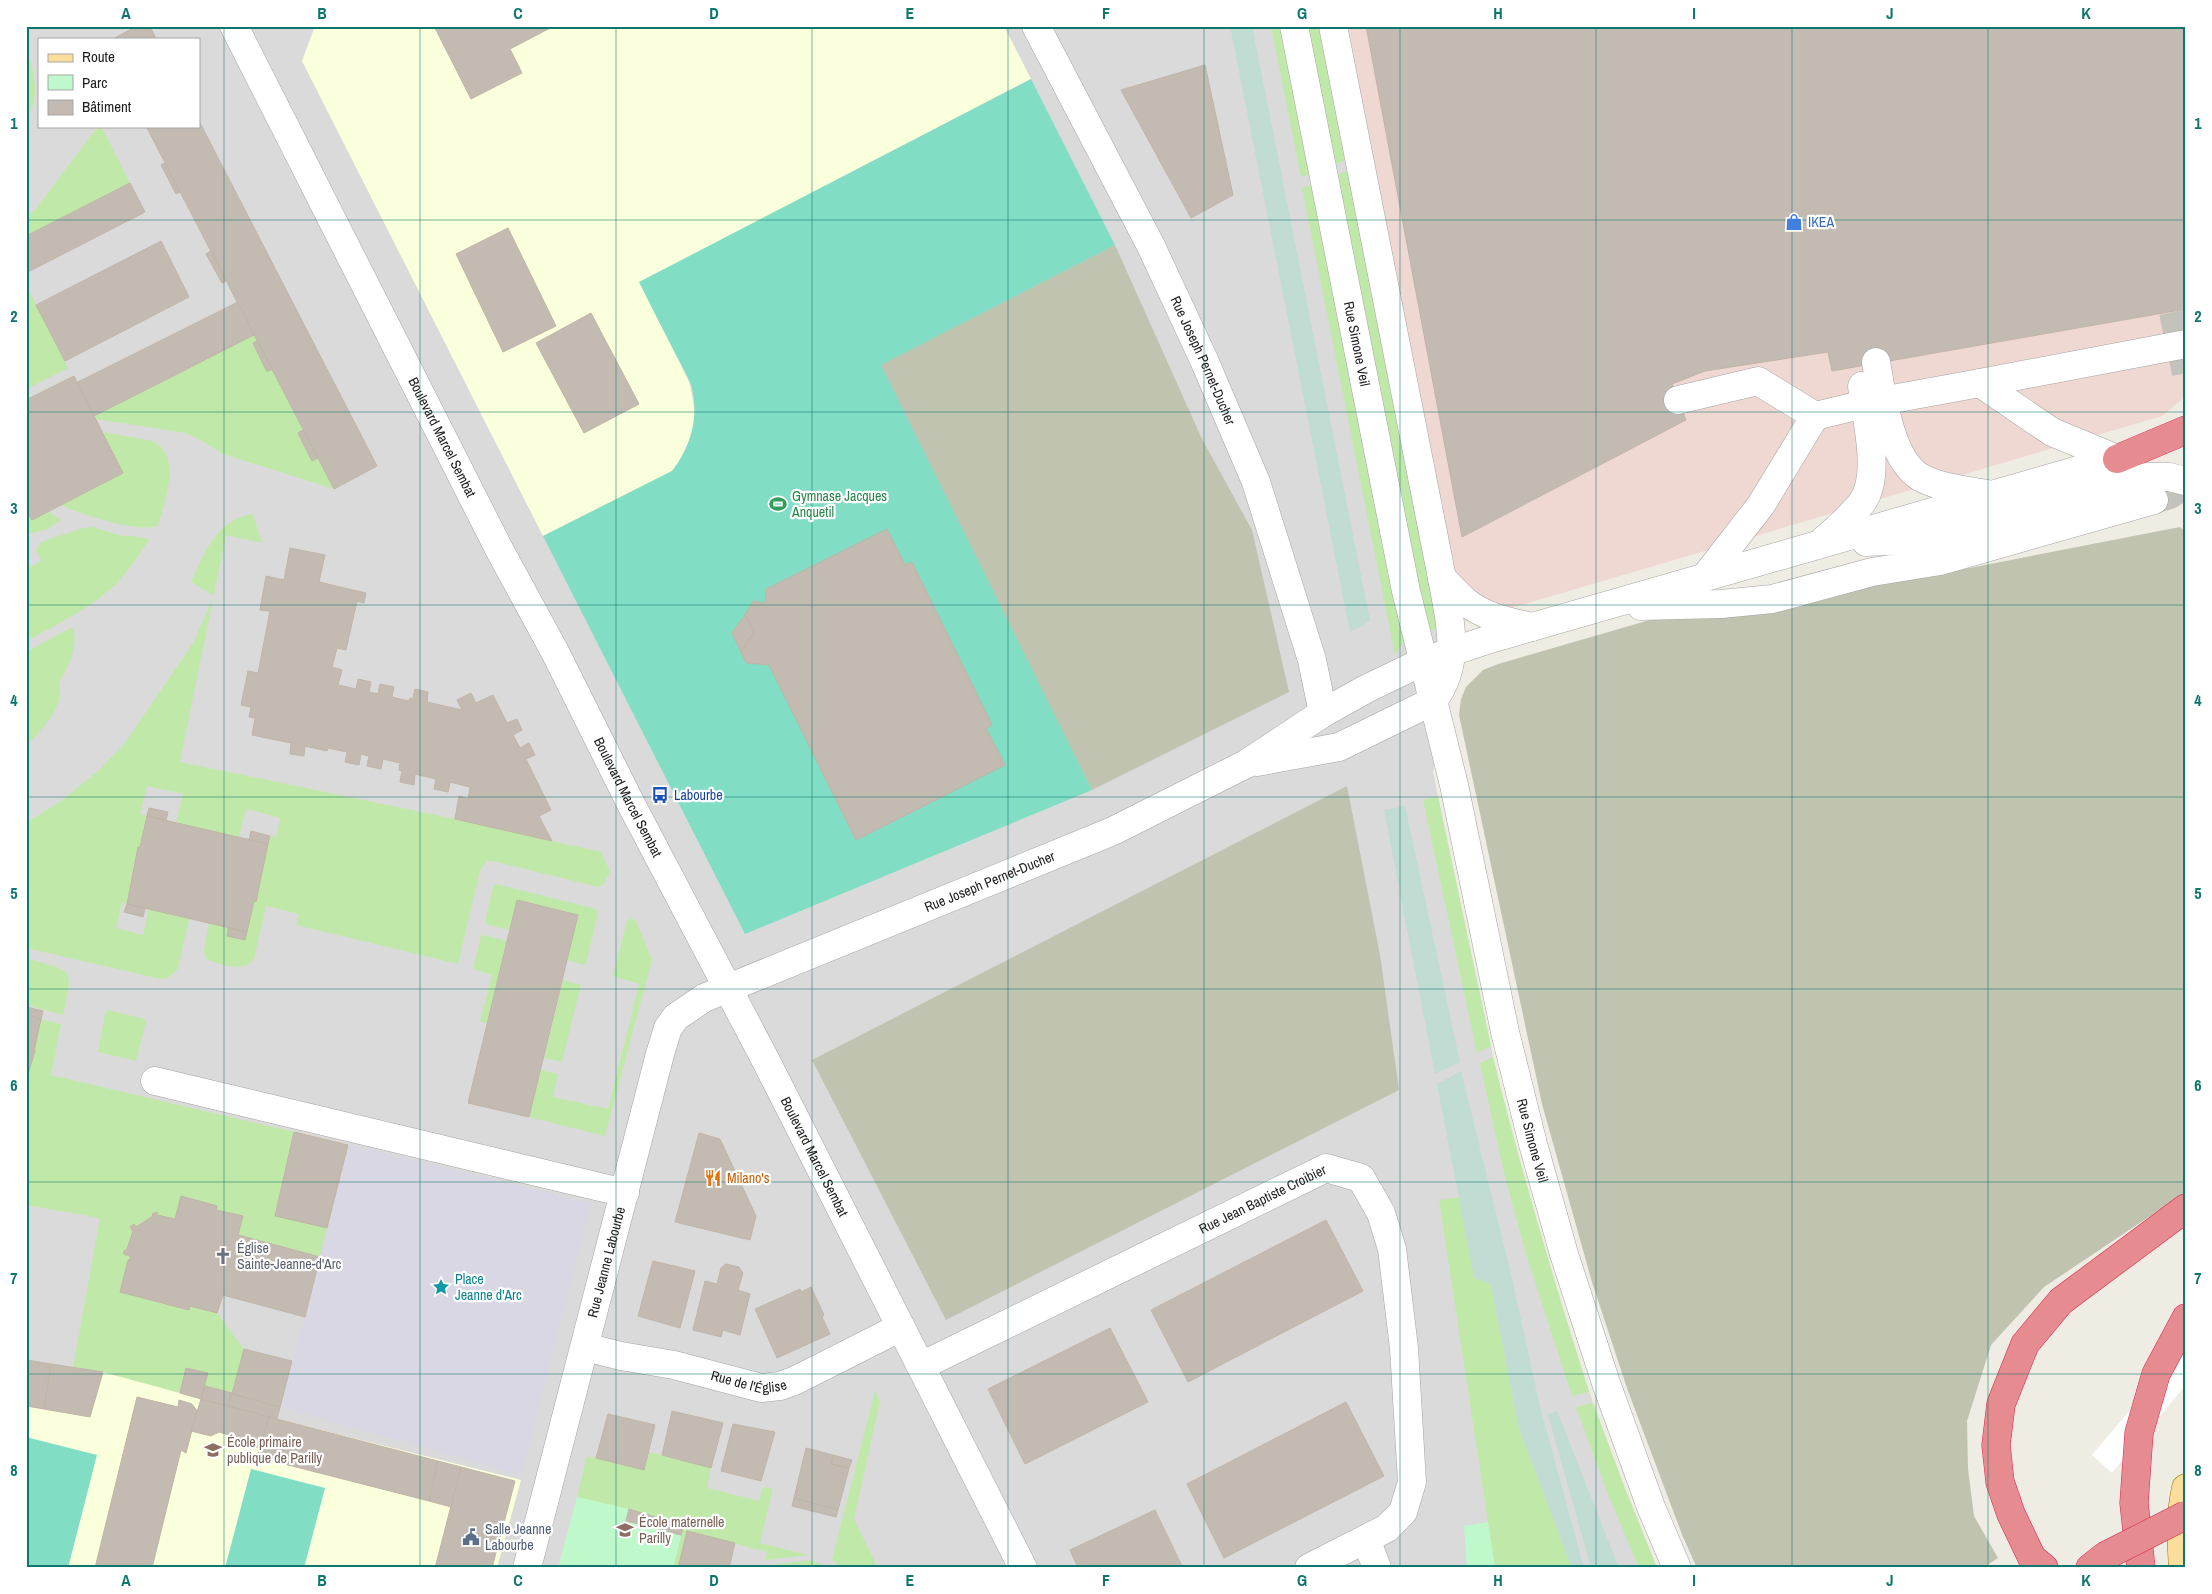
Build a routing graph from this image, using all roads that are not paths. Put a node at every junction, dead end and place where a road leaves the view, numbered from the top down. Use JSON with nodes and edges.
{"nodes":[{"id":1,"x":234,"y":26,"type":"edge"},
{"id":2,"x":1036,"y":26,"type":"edge"},
{"id":3,"x":1294,"y":26,"type":"edge"},
{"id":4,"x":1333,"y":26,"type":"edge"},
{"id":5,"x":2186,"y":344,"type":"edge"},
{"id":6,"x":1868,"y":364,"type":"dead end"},
{"id":7,"x":1980,"y":383,"type":"junction"},
{"id":8,"x":1678,"y":400,"type":"dead end"},
{"id":9,"x":1874,"y":402,"type":"junction"},
{"id":10,"x":1815,"y":416,"type":"junction"},
{"id":11,"x":2186,"y":430,"type":"edge"},
{"id":12,"x":2117,"y":459,"type":"junction"},
{"id":13,"x":2186,"y":481,"type":"edge"},
{"id":14,"x":1993,"y":495,"type":"junction"},
{"id":15,"x":2154,"y":500,"type":"tunnel mouth"},
{"id":16,"x":1820,"y":544,"type":"junction"},
{"id":17,"x":1705,"y":577,"type":"junction"},
{"id":18,"x":1442,"y":578,"type":"junction"},
{"id":19,"x":1604,"y":607,"type":"junction"},
{"id":20,"x":1532,"y":628,"type":"junction"},
{"id":21,"x":1452,"y":651,"type":"junction"},
{"id":22,"x":1424,"y":661,"type":"junction"},
{"id":23,"x":1434,"y":701,"type":"junction"},
{"id":24,"x":1323,"y":713,"type":"junction"},
{"id":25,"x":1246,"y":764,"type":"junction"},
{"id":26,"x":728,"y":988,"type":"junction"},
{"id":27,"x":155,"y":1081,"type":"dead end"},
{"id":28,"x":625,"y":1194,"type":"junction"},
{"id":29,"x":2186,"y":1208,"type":"edge"},
{"id":30,"x":2186,"y":1318,"type":"edge"},
{"id":31,"x":900,"y":1327,"type":"junction"},
{"id":32,"x":585,"y":1347,"type":"junction"},
{"id":33,"x":921,"y":1366,"type":"junction"},
{"id":34,"x":2186,"y":1488,"type":"edge"},
{"id":35,"x":2186,"y":1515,"type":"edge"},
{"id":36,"x":1366,"y":1539,"type":"junction"},
{"id":37,"x":2098,"y":1562,"type":"edge"},
{"id":38,"x":527,"y":1568,"type":"edge"},
{"id":39,"x":1023,"y":1568,"type":"edge"},
{"id":40,"x":1309,"y":1568,"type":"edge"},
{"id":41,"x":1377,"y":1568,"type":"edge"},
{"id":42,"x":1677,"y":1568,"type":"edge"},
{"id":43,"x":2044,"y":1568,"type":"edge"},
{"id":44,"x":2141,"y":1568,"type":"edge"},
{"id":45,"x":2183,"y":1568,"type":"edge"}],
"edges":[{"from":1,"to":26,"type":"street","name":"Boulevard Marcel Sembat"},
{"from":2,"to":24,"type":"street","name":"Rue Joseph Pernet-Ducher"},
{"from":3,"to":22,"type":"street","name":"Rue Simone Veil"},
{"from":4,"to":18,"type":"street"},
{"from":5,"to":7,"type":"street"},
{"from":6,"to":9,"type":"street"},
{"from":7,"to":9,"type":"street"},
{"from":7,"to":12,"type":"street"},
{"from":8,"to":10,"type":"street"},
{"from":9,"to":10,"type":"street"},
{"from":9,"to":14,"type":"street"},
{"from":9,"to":16,"type":"street"},
{"from":10,"to":17,"type":"street"},
{"from":11,"to":12,"type":"highway"},
{"from":12,"to":14,"type":"street"},
{"from":13,"to":16,"type":"street"},
{"from":14,"to":16,"type":"street"},
{"from":15,"to":19,"type":"street"},
{"from":16,"to":17,"type":"street"},
{"from":17,"to":19,"type":"street"},
{"from":18,"to":20,"type":"street"},
{"from":18,"to":21,"type":"street"},
{"from":19,"to":20,"type":"street"},
{"from":20,"to":21,"type":"street"},
{"from":21,"to":22,"type":"street"},
{"from":21,"to":23,"type":"street"},
{"from":22,"to":23,"type":"street","name":"Rue Simone Veil"},
{"from":22,"to":24,"type":"street","name":"Rue Joseph Pernet-Ducher"},
{"from":23,"to":25,"type":"street","name":"Rue Joseph Pernet-Ducher"},
{"from":23,"to":42,"type":"street","name":"Rue Simone Veil"},
{"from":24,"to":25,"type":"street","name":"Rue Joseph Pernet-Ducher"},
{"from":25,"to":26,"type":"street","name":"Rue Joseph Pernet-Ducher"},
{"from":26,"to":28,"type":"street","name":"Rue Jeanne Labourbe"},
{"from":26,"to":31,"type":"street","name":"Boulevard Marcel Sembat"},
{"from":27,"to":28,"type":"street"},
{"from":28,"to":32,"type":"street","name":"Rue Jeanne Labourbe"},
{"from":29,"to":43,"type":"highway"},
{"from":30,"to":44,"type":"highway"},
{"from":31,"to":32,"type":"street","name":"Rue de l'Église"},
{"from":31,"to":33,"type":"street","name":"Boulevard Marcel Sembat"},
{"from":32,"to":38,"type":"street","name":"Rue Jeanne Labourbe"},
{"from":33,"to":36,"type":"street","name":"Rue Jean Baptiste Croibier"},
{"from":33,"to":39,"type":"street","name":"Boulevard Marcel Sembat"},
{"from":34,"to":45,"type":"main road"},
{"from":35,"to":37,"type":"highway","bridge":true},
{"from":36,"to":40,"type":"street","name":"Rue Jean Baptiste Croibier"},
{"from":36,"to":41,"type":"street"}]}
